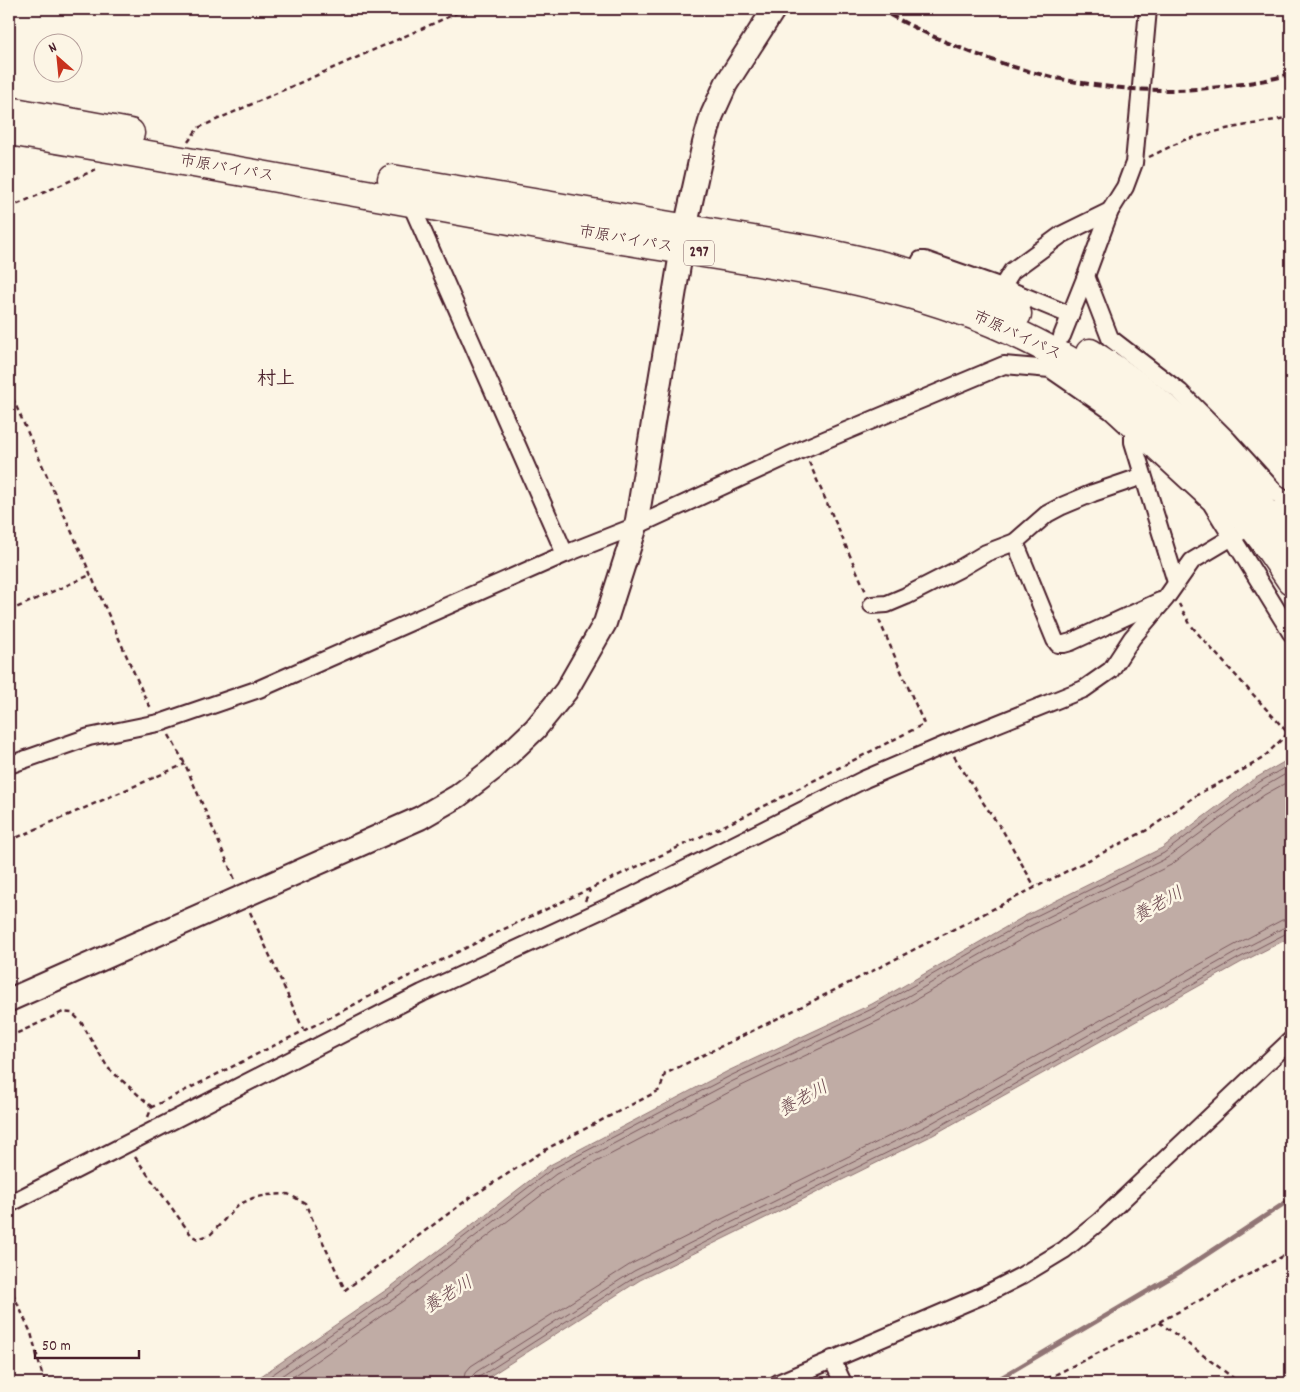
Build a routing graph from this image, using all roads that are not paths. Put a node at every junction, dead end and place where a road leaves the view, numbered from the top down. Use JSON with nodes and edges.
{"nodes":[{"id":1,"x":774,"y":9,"type":"edge"},
{"id":2,"x":1148,"y":9,"type":"edge"},
{"id":3,"x":9,"y":111,"type":"edge"},
{"id":4,"x":9,"y":131,"type":"edge"},
{"id":5,"x":410,"y":202,"type":"junction"},
{"id":6,"x":1110,"y":211,"type":"junction"},
{"id":7,"x":684,"y":240,"type":"junction"},
{"id":8,"x":914,"y":273,"type":"junction"},
{"id":9,"x":1086,"y":276,"type":"junction"},
{"id":10,"x":1002,"y":287,"type":"junction"},
{"id":11,"x":1066,"y":325,"type":"junction"},
{"id":12,"x":1133,"y":431,"type":"junction"},
{"id":13,"x":1143,"y":476,"type":"junction"},
{"id":14,"x":1267,"y":516,"type":"edge"},
{"id":15,"x":636,"y":526,"type":"junction"},
{"id":16,"x":1015,"y":542,"type":"junction"},
{"id":17,"x":1291,"y":548,"type":"edge"},
{"id":18,"x":565,"y":554,"type":"junction"},
{"id":19,"x":1291,"y":580,"type":"edge"},
{"id":20,"x":1171,"y":590,"type":"junction"},
{"id":21,"x":872,"y":605,"type":"road end"},
{"id":22,"x":1291,"y":633,"type":"edge"},
{"id":23,"x":9,"y":765,"type":"edge"},
{"id":24,"x":9,"y":1000,"type":"edge"},
{"id":25,"x":1291,"y":1040,"type":"edge"},
{"id":26,"x":9,"y":1204,"type":"edge"},
{"id":27,"x":832,"y":1359,"type":"junction"},
{"id":28,"x":778,"y":1383,"type":"edge"},
{"id":29,"x":843,"y":1383,"type":"edge"}],
"edges":[{"from":1,"to":7,"type":"street"},
{"from":2,"to":6,"type":"street"},
{"from":3,"to":7,"type":"highway","name":"市原バイパス","number":"297"},
{"from":4,"to":5,"type":"highway","name":"市原バイパス","number":"297"},
{"from":5,"to":7,"type":"highway","name":"市原バイパス","number":"297"},
{"from":5,"to":18,"type":"street"},
{"from":6,"to":9,"type":"street"},
{"from":6,"to":10,"type":"street"},
{"from":7,"to":8,"type":"highway","name":"市原バイパス","number":"297"},
{"from":7,"to":14,"type":"highway","name":"市原バイパス","number":"297"},
{"from":7,"to":15,"type":"street"},
{"from":8,"to":10,"type":"street"},
{"from":8,"to":11,"type":"highway","name":"市原バイパス","number":"297"},
{"from":9,"to":11,"type":"street"},
{"from":9,"to":14,"type":"street"},
{"from":10,"to":11,"type":"street"},
{"from":11,"to":14,"type":"highway","name":"市原バイパス","number":"297"},
{"from":12,"to":13,"type":"street"},
{"from":12,"to":14,"type":"street"},
{"from":12,"to":15,"type":"street"},
{"from":13,"to":16,"type":"street"},
{"from":13,"to":20,"type":"street"},
{"from":14,"to":17,"type":"highway","name":"市原バイパス","number":"297"},
{"from":14,"to":19,"type":"highway","name":"市原バイパス","number":"297"},
{"from":14,"to":20,"type":"street"},
{"from":14,"to":22,"type":"street"},
{"from":15,"to":18,"type":"street"},
{"from":15,"to":24,"type":"street"},
{"from":16,"to":20,"type":"street"},
{"from":16,"to":21,"type":"street"},
{"from":18,"to":23,"type":"street"},
{"from":20,"to":26,"type":"street"},
{"from":25,"to":27,"type":"street"},
{"from":27,"to":28,"type":"street"},
{"from":27,"to":29,"type":"street"}]}
